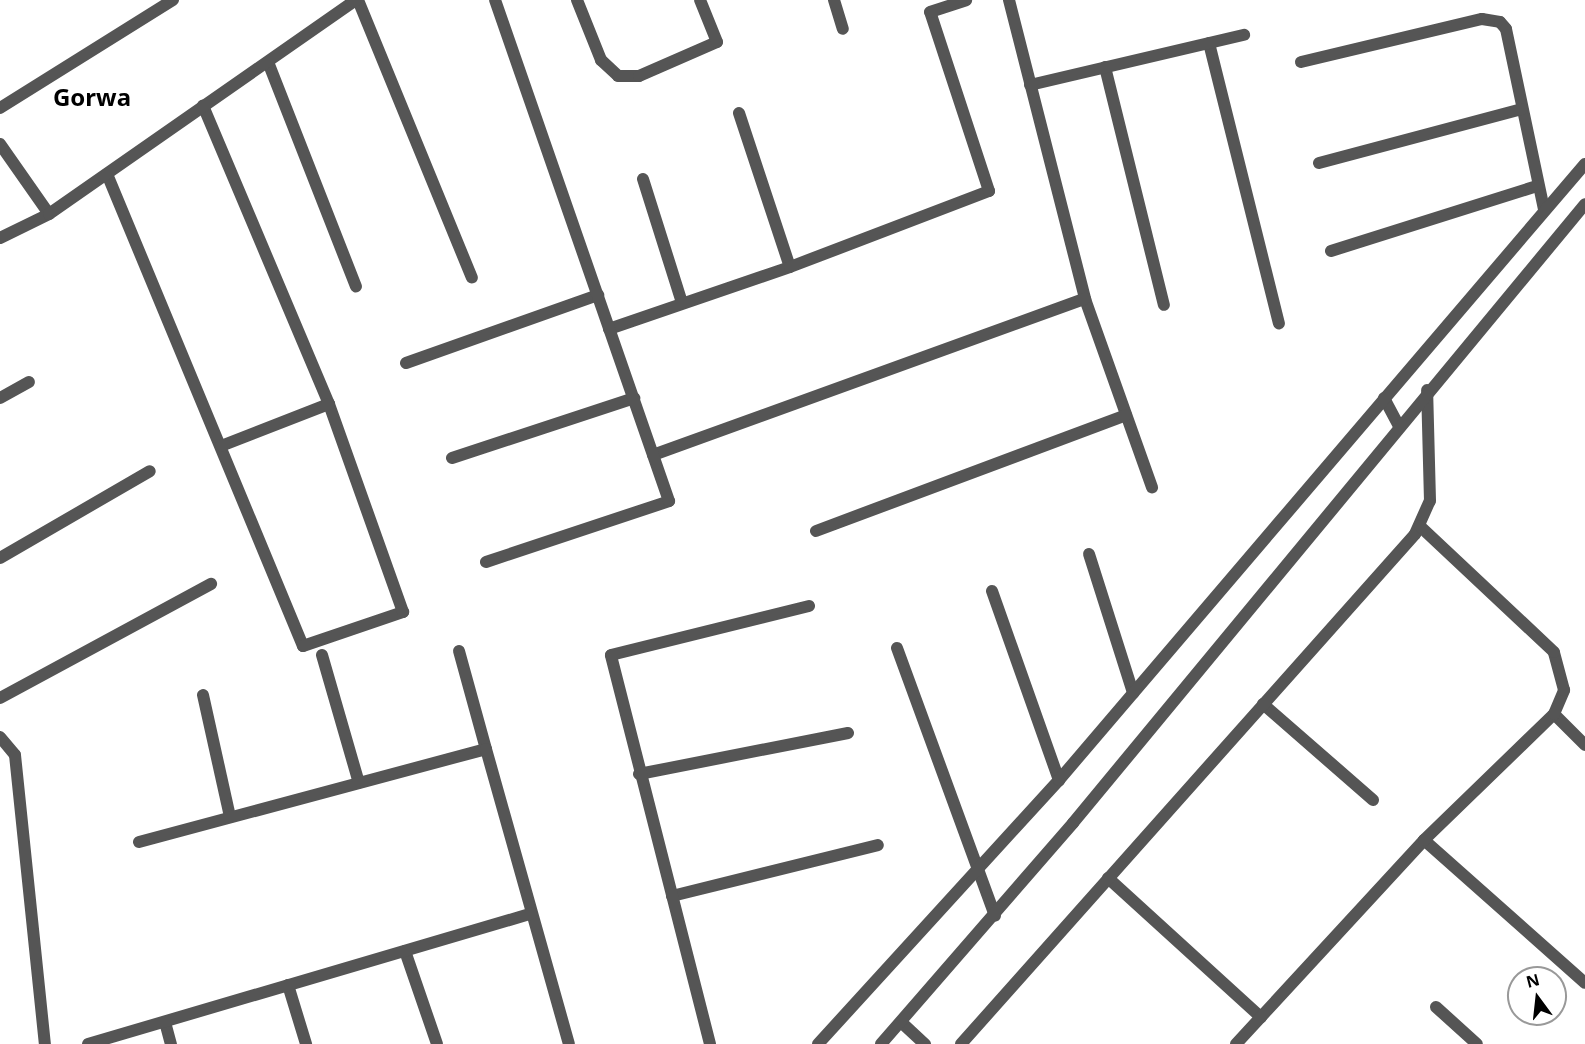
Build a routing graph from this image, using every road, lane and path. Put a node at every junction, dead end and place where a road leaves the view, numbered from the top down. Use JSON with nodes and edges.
{"nodes":[{"id":1,"x":173,"y":0,"type":"edge"},
{"id":2,"x":357,"y":0,"type":"edge"},
{"id":3,"x":495,"y":0,"type":"edge"},
{"id":4,"x":577,"y":0,"type":"edge"},
{"id":5,"x":700,"y":0,"type":"edge"},
{"id":6,"x":834,"y":0,"type":"edge"},
{"id":7,"x":966,"y":0,"type":"edge"},
{"id":8,"x":1009,"y":0,"type":"edge"},
{"id":9,"x":843,"y":29,"type":"dead end"},
{"id":10,"x":1244,"y":34,"type":"dead end"},
{"id":11,"x":1209,"y":43,"type":"junction"},
{"id":12,"x":268,"y":62,"type":"junction"},
{"id":13,"x":1301,"y":62,"type":"dead end"},
{"id":14,"x":1106,"y":67,"type":"junction"},
{"id":15,"x":1030,"y":85,"type":"junction"},
{"id":16,"x":203,"y":106,"type":"junction"},
{"id":17,"x":0,"y":108,"type":"edge"},
{"id":18,"x":1522,"y":109,"type":"junction"},
{"id":19,"x":739,"y":113,"type":"dead end"},
{"id":20,"x":0,"y":144,"type":"edge"},
{"id":21,"x":1319,"y":163,"type":"dead end"},
{"id":22,"x":1585,"y":164,"type":"edge"},
{"id":23,"x":107,"y":174,"type":"junction"},
{"id":24,"x":643,"y":179,"type":"dead end"},
{"id":25,"x":1537,"y":186,"type":"junction"},
{"id":26,"x":1585,"y":204,"type":"edge"},
{"id":27,"x":1544,"y":210,"type":"junction"},
{"id":28,"x":49,"y":214,"type":"junction"},
{"id":29,"x":0,"y":238,"type":"edge"},
{"id":30,"x":1331,"y":251,"type":"dead end"},
{"id":31,"x":790,"y":267,"type":"junction"},
{"id":32,"x":472,"y":278,"type":"dead end"},
{"id":33,"x":356,"y":286,"type":"dead end"},
{"id":34,"x":598,"y":296,"type":"junction"},
{"id":35,"x":1085,"y":299,"type":"junction"},
{"id":36,"x":682,"y":303,"type":"junction"},
{"id":37,"x":1164,"y":305,"type":"dead end"},
{"id":38,"x":1279,"y":323,"type":"dead end"},
{"id":39,"x":609,"y":329,"type":"junction"},
{"id":40,"x":406,"y":363,"type":"dead end"},
{"id":41,"x":29,"y":382,"type":"dead end"},
{"id":42,"x":1427,"y":390,"type":"junction"},
{"id":43,"x":0,"y":398,"type":"edge"},
{"id":44,"x":634,"y":398,"type":"junction"},
{"id":45,"x":1384,"y":398,"type":"junction"},
{"id":46,"x":329,"y":404,"type":"junction"},
{"id":47,"x":1126,"y":415,"type":"junction"},
{"id":48,"x":1399,"y":426,"type":"junction"},
{"id":49,"x":221,"y":446,"type":"junction"},
{"id":50,"x":653,"y":455,"type":"junction"},
{"id":51,"x":452,"y":458,"type":"dead end"},
{"id":52,"x":150,"y":471,"type":"dead end"},
{"id":53,"x":1152,"y":487,"type":"dead end"},
{"id":54,"x":1419,"y":526,"type":"junction"},
{"id":55,"x":816,"y":531,"type":"dead end"},
{"id":56,"x":1089,"y":554,"type":"dead end"},
{"id":57,"x":0,"y":558,"type":"edge"},
{"id":58,"x":486,"y":562,"type":"dead end"},
{"id":59,"x":211,"y":584,"type":"dead end"},
{"id":60,"x":992,"y":591,"type":"dead end"},
{"id":61,"x":809,"y":606,"type":"dead end"},
{"id":62,"x":897,"y":648,"type":"dead end"},
{"id":63,"x":459,"y":651,"type":"dead end"},
{"id":64,"x":322,"y":655,"type":"dead end"},
{"id":65,"x":1133,"y":693,"type":"junction"},
{"id":66,"x":203,"y":695,"type":"dead end"},
{"id":67,"x":0,"y":698,"type":"edge"},
{"id":68,"x":1263,"y":704,"type":"junction"},
{"id":69,"x":1554,"y":714,"type":"junction"},
{"id":70,"x":848,"y":733,"type":"dead end"},
{"id":71,"x":0,"y":737,"type":"edge"},
{"id":72,"x":1585,"y":746,"type":"edge"},
{"id":73,"x":486,"y":749,"type":"junction"},
{"id":74,"x":639,"y":774,"type":"junction"},
{"id":75,"x":1059,"y":780,"type":"junction"},
{"id":76,"x":358,"y":783,"type":"junction"},
{"id":77,"x":1374,"y":800,"type":"dead end"},
{"id":78,"x":230,"y":818,"type":"junction"},
{"id":79,"x":1424,"y":840,"type":"junction"},
{"id":80,"x":139,"y":842,"type":"dead end"},
{"id":81,"x":878,"y":845,"type":"dead end"},
{"id":82,"x":977,"y":868,"type":"junction"},
{"id":83,"x":1108,"y":878,"type":"junction"},
{"id":84,"x":672,"y":896,"type":"junction"},
{"id":85,"x":531,"y":914,"type":"junction"},
{"id":86,"x":994,"y":916,"type":"junction"},
{"id":87,"x":405,"y":951,"type":"junction"},
{"id":88,"x":1585,"y":983,"type":"edge"},
{"id":89,"x":288,"y":985,"type":"junction"},
{"id":90,"x":1436,"y":1007,"type":"dead end"},
{"id":91,"x":1261,"y":1017,"type":"junction"},
{"id":92,"x":165,"y":1022,"type":"junction"},
{"id":93,"x":901,"y":1022,"type":"junction"},
{"id":94,"x":45,"y":1044,"type":"edge"},
{"id":95,"x":88,"y":1044,"type":"edge"},
{"id":96,"x":171,"y":1044,"type":"edge"},
{"id":97,"x":306,"y":1044,"type":"edge"},
{"id":98,"x":437,"y":1044,"type":"edge"},
{"id":99,"x":568,"y":1044,"type":"edge"},
{"id":100,"x":710,"y":1044,"type":"edge"},
{"id":101,"x":818,"y":1044,"type":"edge"},
{"id":102,"x":881,"y":1044,"type":"edge"},
{"id":103,"x":925,"y":1044,"type":"edge"},
{"id":104,"x":961,"y":1044,"type":"edge"},
{"id":105,"x":1236,"y":1044,"type":"edge"},
{"id":106,"x":1477,"y":1044,"type":"edge"}],
"edges":[{"from":1,"to":17,"type":"street"},
{"from":2,"to":12,"type":"street"},
{"from":2,"to":32,"type":"street"},
{"from":3,"to":34,"type":"street"},
{"from":4,"to":5,"type":"street"},
{"from":6,"to":9,"type":"street"},
{"from":7,"to":31,"type":"street"},
{"from":8,"to":15,"type":"street"},
{"from":10,"to":11,"type":"street"},
{"from":11,"to":14,"type":"street"},
{"from":11,"to":38,"type":"street"},
{"from":12,"to":16,"type":"street"},
{"from":12,"to":33,"type":"street"},
{"from":13,"to":18,"type":"street"},
{"from":14,"to":15,"type":"street"},
{"from":14,"to":37,"type":"street"},
{"from":15,"to":35,"type":"street"},
{"from":16,"to":23,"type":"street"},
{"from":16,"to":46,"type":"street"},
{"from":18,"to":21,"type":"street"},
{"from":18,"to":25,"type":"street"},
{"from":19,"to":31,"type":"street"},
{"from":20,"to":28,"type":"street"},
{"from":22,"to":27,"type":"street"},
{"from":23,"to":28,"type":"street"},
{"from":23,"to":49,"type":"street"},
{"from":24,"to":36,"type":"street"},
{"from":25,"to":27,"type":"street"},
{"from":25,"to":30,"type":"street"},
{"from":26,"to":42,"type":"street"},
{"from":27,"to":45,"type":"street"},
{"from":28,"to":29,"type":"street"},
{"from":31,"to":36,"type":"street"},
{"from":34,"to":39,"type":"street"},
{"from":34,"to":40,"type":"street"},
{"from":35,"to":47,"type":"street"},
{"from":35,"to":50,"type":"street"},
{"from":36,"to":39,"type":"street"},
{"from":39,"to":44,"type":"street"},
{"from":41,"to":43,"type":"street"},
{"from":42,"to":48,"type":"street"},
{"from":42,"to":54,"type":"street"},
{"from":44,"to":50,"type":"street"},
{"from":44,"to":51,"type":"street"},
{"from":45,"to":48,"type":"street"},
{"from":45,"to":65,"type":"street"},
{"from":46,"to":49,"type":"street"},
{"from":46,"to":49,"type":"street"},
{"from":47,"to":53,"type":"street"},
{"from":47,"to":55,"type":"street"},
{"from":48,"to":86,"type":"street"},
{"from":50,"to":58,"type":"street"},
{"from":52,"to":57,"type":"street"},
{"from":54,"to":68,"type":"street"},
{"from":54,"to":69,"type":"street"},
{"from":56,"to":65,"type":"street"},
{"from":59,"to":67,"type":"street"},
{"from":60,"to":75,"type":"street"},
{"from":61,"to":74,"type":"street"},
{"from":62,"to":82,"type":"street"},
{"from":63,"to":73,"type":"street"},
{"from":64,"to":76,"type":"street"},
{"from":65,"to":75,"type":"street"},
{"from":66,"to":78,"type":"street"},
{"from":68,"to":77,"type":"street"},
{"from":68,"to":83,"type":"street"},
{"from":69,"to":72,"type":"street"},
{"from":69,"to":79,"type":"street"},
{"from":70,"to":74,"type":"street"},
{"from":71,"to":94,"type":"street"},
{"from":73,"to":76,"type":"street"},
{"from":73,"to":85,"type":"street"},
{"from":74,"to":84,"type":"street"},
{"from":75,"to":82,"type":"street"},
{"from":76,"to":78,"type":"street"},
{"from":78,"to":80,"type":"street"},
{"from":79,"to":88,"type":"street"},
{"from":79,"to":91,"type":"street"},
{"from":81,"to":84,"type":"street"},
{"from":82,"to":86,"type":"street"},
{"from":82,"to":101,"type":"street"},
{"from":83,"to":91,"type":"street"},
{"from":83,"to":104,"type":"street"},
{"from":84,"to":100,"type":"street"},
{"from":85,"to":87,"type":"street"},
{"from":85,"to":99,"type":"street"},
{"from":86,"to":93,"type":"street"},
{"from":87,"to":89,"type":"street"},
{"from":87,"to":98,"type":"street"},
{"from":89,"to":92,"type":"street"},
{"from":89,"to":97,"type":"street"},
{"from":90,"to":106,"type":"street"},
{"from":91,"to":105,"type":"street"},
{"from":92,"to":95,"type":"street"},
{"from":92,"to":96,"type":"street"},
{"from":93,"to":102,"type":"street"},
{"from":93,"to":103,"type":"street"}]}
